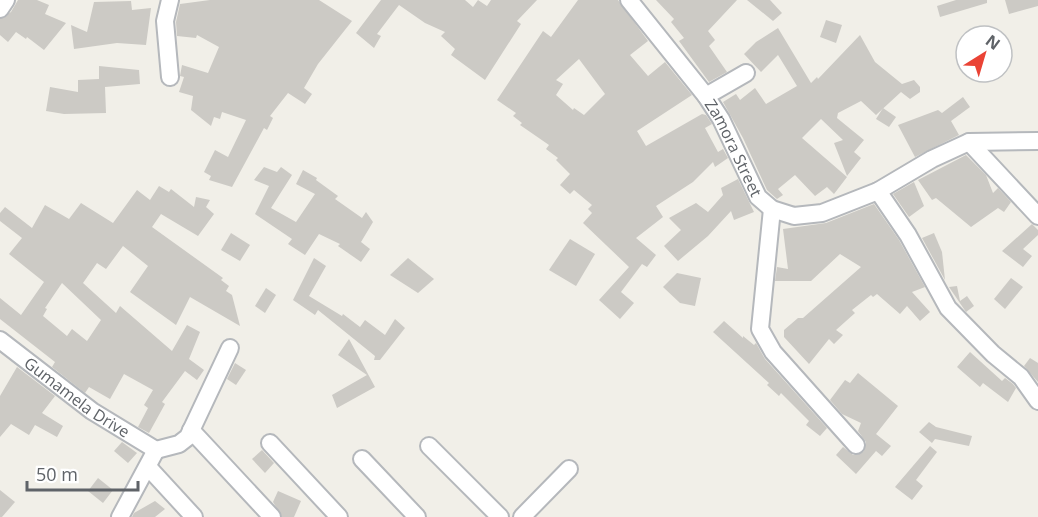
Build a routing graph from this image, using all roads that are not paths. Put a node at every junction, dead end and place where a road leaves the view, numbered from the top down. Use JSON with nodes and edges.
{"nodes":[{"id":1,"x":6,"y":0,"type":"edge"},
{"id":2,"x":170,"y":0,"type":"edge"},
{"id":3,"x":629,"y":0,"type":"edge"},
{"id":4,"x":0,"y":9,"type":"edge"},
{"id":5,"x":746,"y":73,"type":"dead end"},
{"id":6,"x":170,"y":77,"type":"dead end"},
{"id":7,"x":706,"y":96,"type":"junction"},
{"id":8,"x":1038,"y":141,"type":"edge"},
{"id":9,"x":969,"y":142,"type":"junction"},
{"id":10,"x":878,"y":191,"type":"junction"},
{"id":11,"x":772,"y":209,"type":"junction"},
{"id":12,"x":1038,"y":216,"type":"edge"},
{"id":13,"x":0,"y":339,"type":"edge"},
{"id":14,"x":230,"y":348,"type":"dead end"},
{"id":15,"x":1038,"y":401,"type":"edge"},
{"id":16,"x":190,"y":430,"type":"junction"},
{"id":17,"x":270,"y":443,"type":"dead end"},
{"id":18,"x":856,"y":445,"type":"dead end"},
{"id":19,"x":429,"y":446,"type":"dead end"},
{"id":20,"x":156,"y":450,"type":"junction"},
{"id":21,"x":362,"y":459,"type":"dead end"},
{"id":22,"x":148,"y":467,"type":"junction"},
{"id":23,"x":569,"y":470,"type":"dead end"},
{"id":24,"x":120,"y":517,"type":"edge"},
{"id":25,"x":194,"y":517,"type":"edge"},
{"id":26,"x":272,"y":517,"type":"edge"},
{"id":27,"x":339,"y":517,"type":"edge"},
{"id":28,"x":417,"y":517,"type":"edge"},
{"id":29,"x":500,"y":517,"type":"edge"},
{"id":30,"x":522,"y":517,"type":"edge"}],
"edges":[{"from":1,"to":4,"type":"street"},
{"from":2,"to":6,"type":"street"},
{"from":3,"to":7,"type":"street","name":"Zamora Street"},
{"from":5,"to":7,"type":"street"},
{"from":7,"to":11,"type":"street","name":"Zamora Street"},
{"from":8,"to":9,"type":"street"},
{"from":9,"to":10,"type":"street","name":"Zamora Street"},
{"from":9,"to":12,"type":"street"},
{"from":10,"to":11,"type":"street","name":"Zamora Street"},
{"from":10,"to":15,"type":"street"},
{"from":11,"to":18,"type":"street"},
{"from":13,"to":20,"type":"street","name":"Gumamela Drive"},
{"from":14,"to":16,"type":"street"},
{"from":16,"to":20,"type":"street"},
{"from":16,"to":26,"type":"street"},
{"from":17,"to":27,"type":"street"},
{"from":19,"to":29,"type":"street"},
{"from":20,"to":22,"type":"street"},
{"from":21,"to":28,"type":"street"},
{"from":22,"to":24,"type":"street"},
{"from":22,"to":25,"type":"street"},
{"from":23,"to":30,"type":"street"}]}
